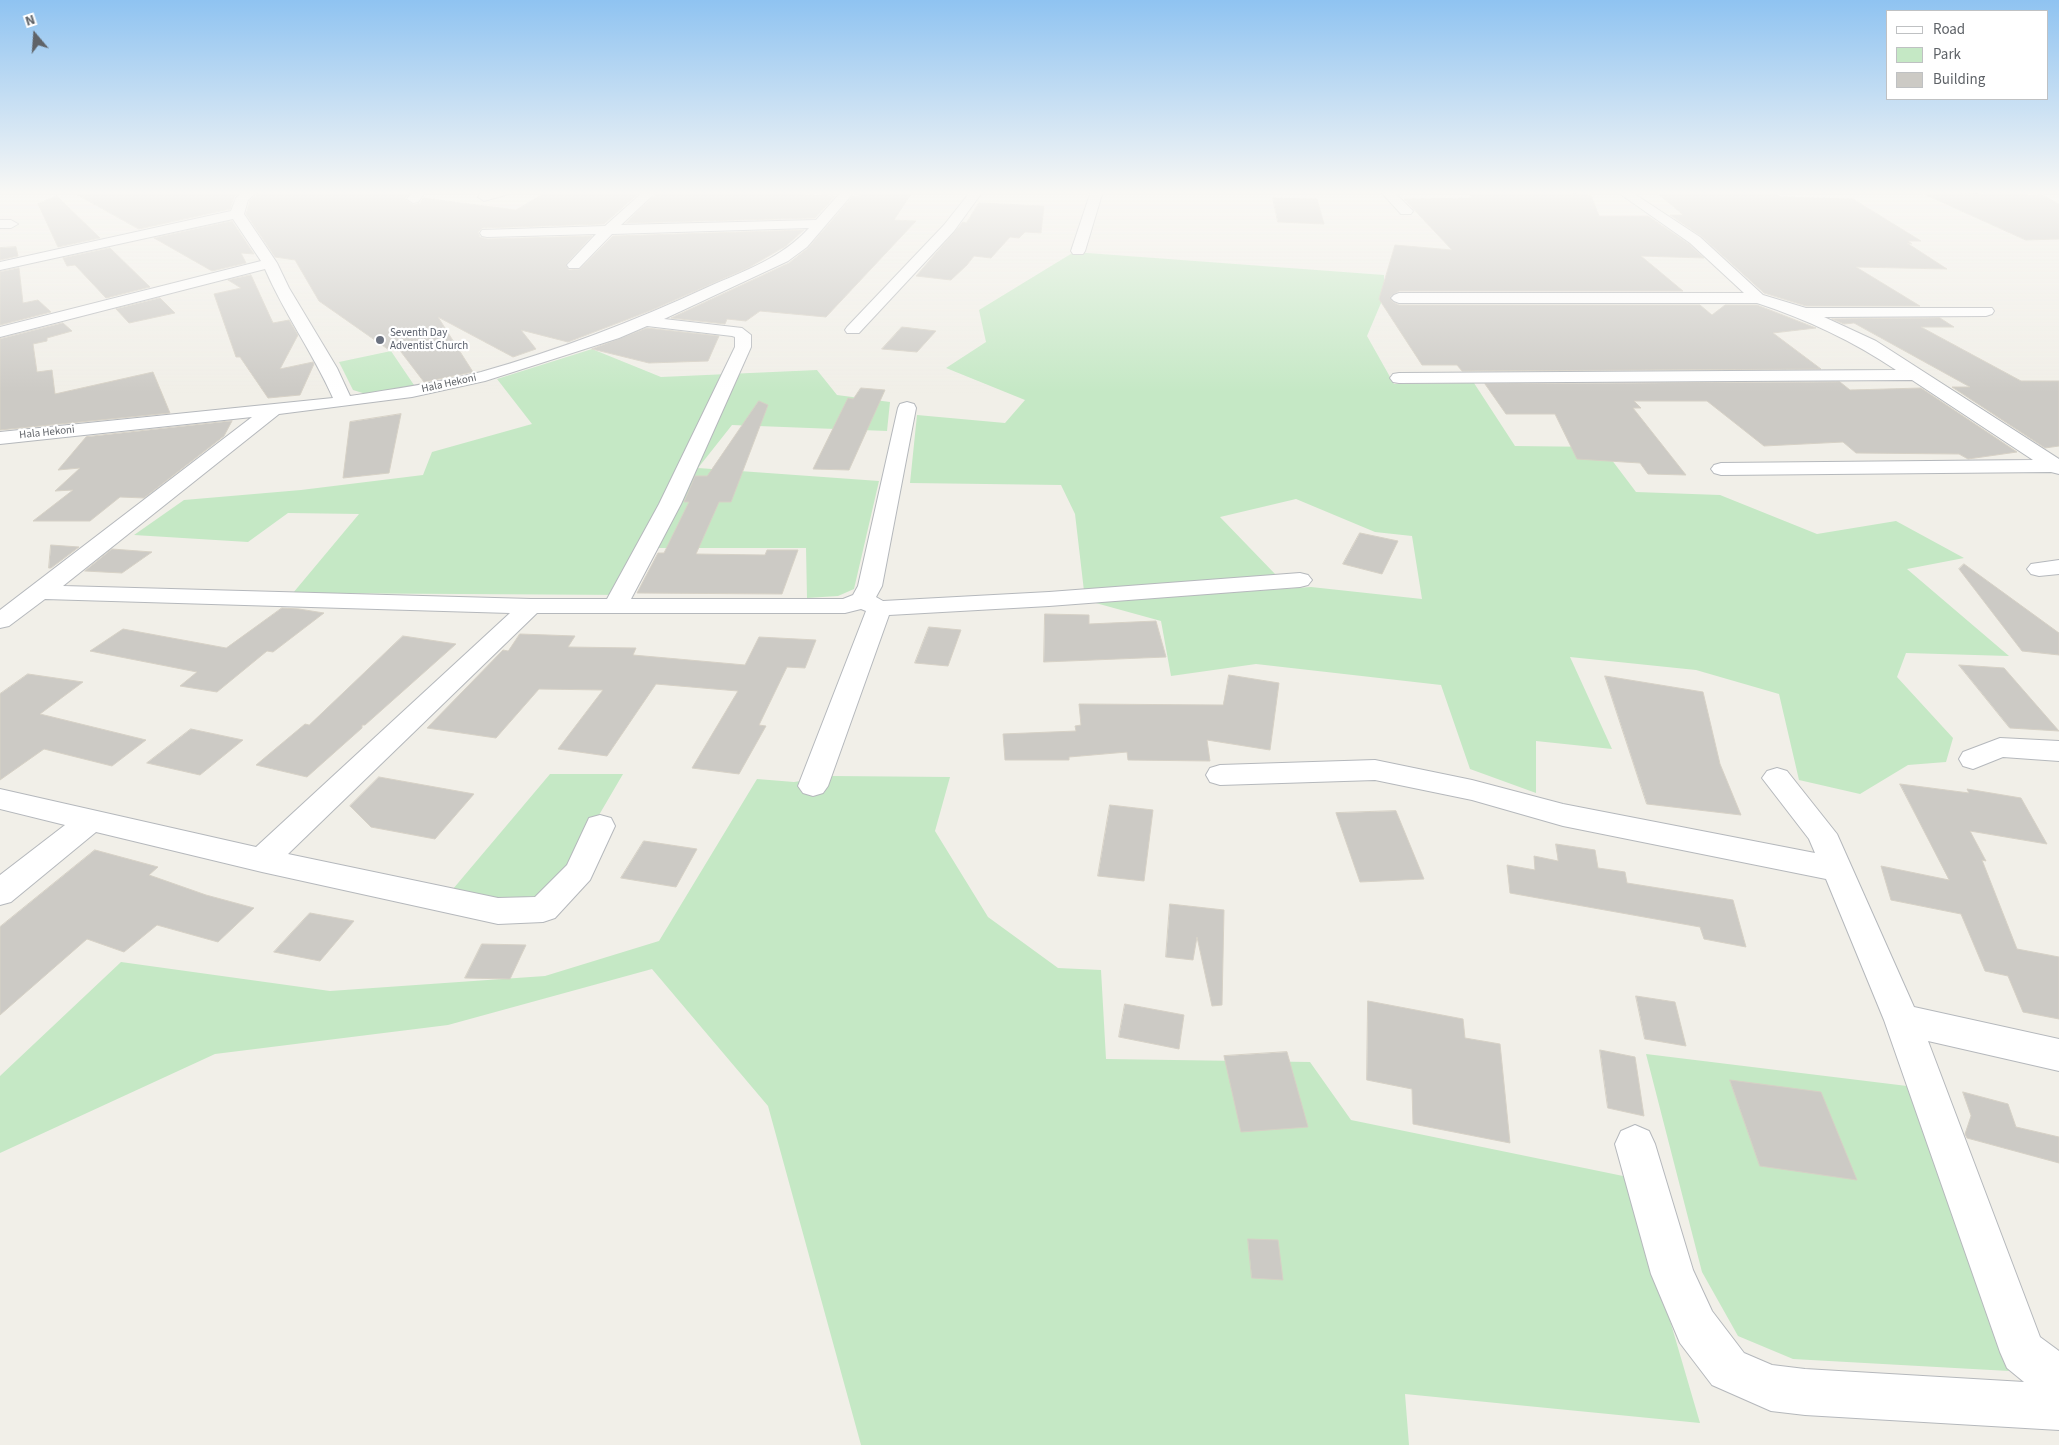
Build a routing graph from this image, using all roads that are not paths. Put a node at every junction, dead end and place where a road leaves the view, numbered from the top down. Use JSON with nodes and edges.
{"nodes":[{"id":1,"x":33,"y":258,"type":"edge"},
{"id":2,"x":268,"y":258,"type":"edge"},
{"id":3,"x":580,"y":258,"type":"edge"},
{"id":4,"x":782,"y":258,"type":"edge"},
{"id":5,"x":920,"y":258,"type":"edge"},
{"id":6,"x":1715,"y":258,"type":"edge"},
{"id":7,"x":270,"y":262,"type":"junction"},
{"id":8,"x":574,"y":265,"type":"dead end"},
{"id":9,"x":0,"y":266,"type":"edge"},
{"id":10,"x":1399,"y":298,"type":"dead end"},
{"id":11,"x":1758,"y":298,"type":"junction"},
{"id":12,"x":1986,"y":311,"type":"dead end"},
{"id":13,"x":1801,"y":312,"type":"junction"},
{"id":14,"x":646,"y":321,"type":"junction"},
{"id":15,"x":853,"y":330,"type":"dead end"},
{"id":16,"x":0,"y":332,"type":"edge"},
{"id":17,"x":1917,"y":375,"type":"junction"},
{"id":18,"x":1399,"y":378,"type":"dead end"},
{"id":19,"x":344,"y":402,"type":"junction"},
{"id":20,"x":907,"y":408,"type":"dead end"},
{"id":21,"x":273,"y":410,"type":"junction"},
{"id":22,"x":0,"y":438,"type":"edge"},
{"id":23,"x":2057,"y":467,"type":"edge"},
{"id":24,"x":1721,"y":469,"type":"dead end"},
{"id":25,"x":1300,"y":580,"type":"dead end"},
{"id":26,"x":40,"y":592,"type":"junction"},
{"id":27,"x":871,"y":604,"type":"junction"},
{"id":28,"x":531,"y":606,"type":"junction"},
{"id":29,"x":614,"y":606,"type":"junction"},
{"id":30,"x":0,"y":621,"type":"edge"},
{"id":31,"x":2059,"y":751,"type":"edge"},
{"id":32,"x":1973,"y":759,"type":"dead end"},
{"id":33,"x":1220,"y":775,"type":"dead end"},
{"id":34,"x":1777,"y":778,"type":"dead end"},
{"id":35,"x":813,"y":786,"type":"dead end"},
{"id":36,"x":0,"y":799,"type":"edge"},
{"id":37,"x":90,"y":821,"type":"junction"},
{"id":38,"x":600,"y":826,"type":"dead end"},
{"id":39,"x":262,"y":860,"type":"junction"},
{"id":40,"x":1838,"y":869,"type":"junction"},
{"id":41,"x":0,"y":894,"type":"edge"},
{"id":42,"x":1902,"y":1020,"type":"junction"},
{"id":43,"x":2059,"y":1055,"type":"edge"},
{"id":44,"x":1636,"y":1144,"type":"dead end"},
{"id":45,"x":2059,"y":1380,"type":"edge"},
{"id":46,"x":2059,"y":1407,"type":"edge"}],
"edges":[{"from":1,"to":9,"type":"street"},
{"from":2,"to":7,"type":"street"},
{"from":3,"to":8,"type":"street"},
{"from":4,"to":14,"type":"street","name":"Hala Hekoni"},
{"from":5,"to":15,"type":"street"},
{"from":6,"to":11,"type":"street"},
{"from":7,"to":16,"type":"street"},
{"from":7,"to":19,"type":"street"},
{"from":10,"to":11,"type":"street"},
{"from":11,"to":13,"type":"street"},
{"from":12,"to":13,"type":"street"},
{"from":13,"to":17,"type":"street"},
{"from":14,"to":19,"type":"street","name":"Hala Hekoni"},
{"from":14,"to":29,"type":"street"},
{"from":17,"to":18,"type":"street"},
{"from":17,"to":23,"type":"street"},
{"from":19,"to":21,"type":"street","name":"Hala Hekoni"},
{"from":20,"to":27,"type":"street"},
{"from":21,"to":22,"type":"street","name":"Hala Hekoni"},
{"from":21,"to":26,"type":"street"},
{"from":23,"to":24,"type":"street"},
{"from":25,"to":27,"type":"street"},
{"from":26,"to":28,"type":"street"},
{"from":26,"to":30,"type":"street"},
{"from":27,"to":29,"type":"street"},
{"from":27,"to":35,"type":"street"},
{"from":28,"to":29,"type":"street"},
{"from":28,"to":39,"type":"street"},
{"from":31,"to":32,"type":"street"},
{"from":33,"to":40,"type":"street"},
{"from":34,"to":40,"type":"street"},
{"from":36,"to":37,"type":"street"},
{"from":37,"to":39,"type":"street"},
{"from":37,"to":41,"type":"street"},
{"from":38,"to":39,"type":"street"},
{"from":40,"to":42,"type":"street"},
{"from":42,"to":43,"type":"street"},
{"from":42,"to":45,"type":"street"},
{"from":44,"to":46,"type":"street"}]}
